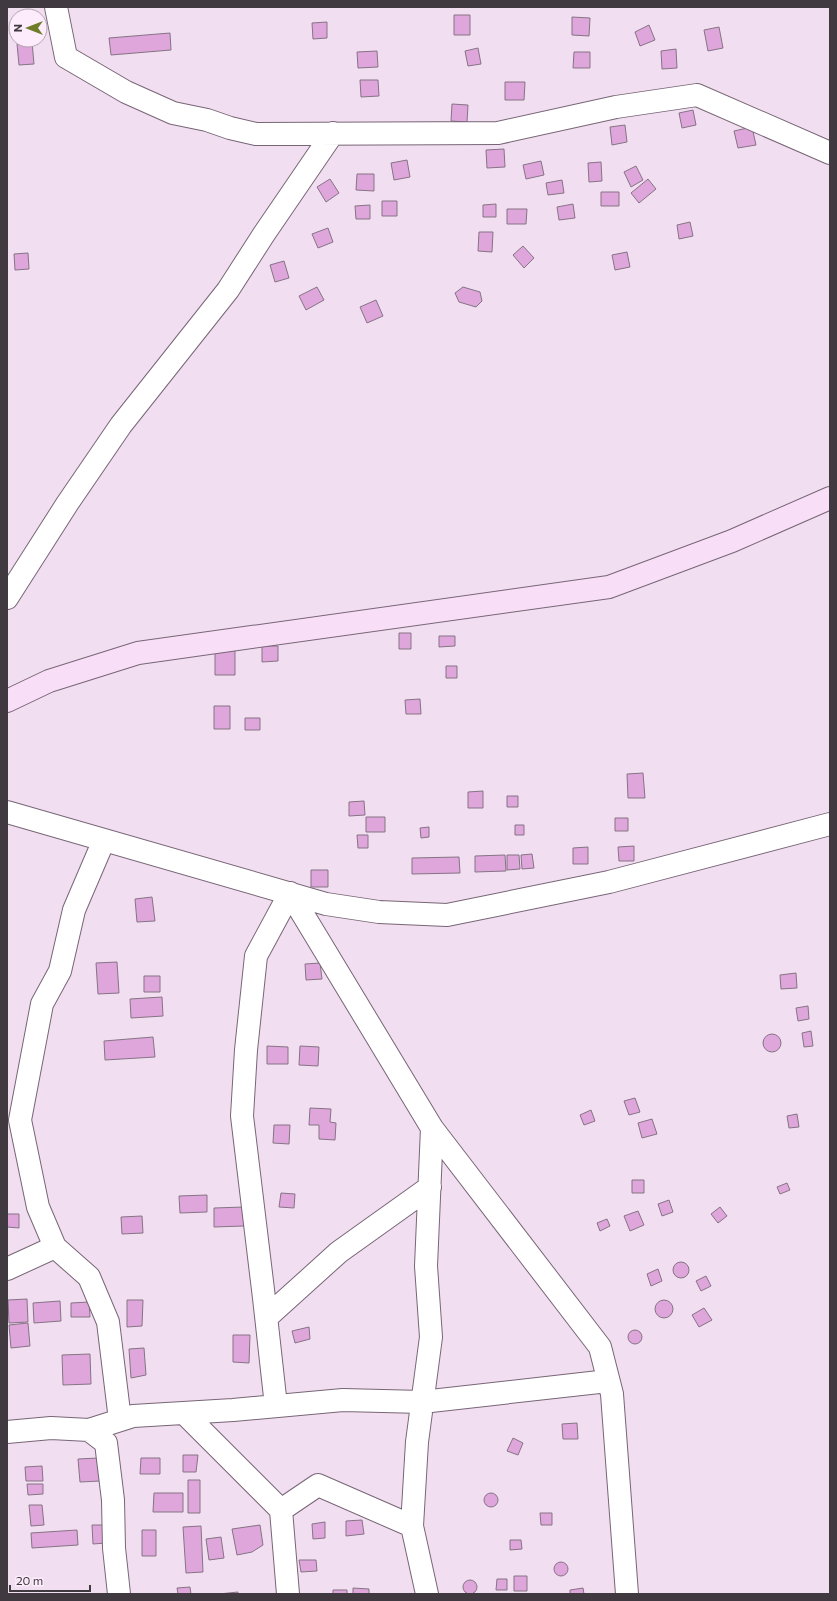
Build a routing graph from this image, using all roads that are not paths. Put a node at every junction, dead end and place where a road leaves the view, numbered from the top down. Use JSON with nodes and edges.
{"nodes":[{"id":1,"x":56,"y":7,"type":"edge"},
{"id":2,"x":334,"y":133,"type":"junction"},
{"id":3,"x":830,"y":153,"type":"edge"},
{"id":4,"x":830,"y":498,"type":"edge"},
{"id":5,"x":7,"y":598,"type":"edge"},
{"id":6,"x":7,"y":701,"type":"edge"},
{"id":7,"x":7,"y":812,"type":"edge"},
{"id":8,"x":830,"y":824,"type":"edge"},
{"id":9,"x":104,"y":840,"type":"junction"},
{"id":10,"x":290,"y":893,"type":"junction"},
{"id":11,"x":13,"y":1118,"type":"edge"},
{"id":12,"x":432,"y":1128,"type":"junction"},
{"id":13,"x":430,"y":1186,"type":"junction"},
{"id":14,"x":55,"y":1247,"type":"junction"},
{"id":15,"x":7,"y":1269,"type":"edge"},
{"id":16,"x":267,"y":1317,"type":"junction"},
{"id":17,"x":608,"y":1380,"type":"junction"},
{"id":18,"x":422,"y":1402,"type":"junction"},
{"id":19,"x":276,"y":1406,"type":"junction"},
{"id":20,"x":184,"y":1413,"type":"junction"},
{"id":21,"x":120,"y":1420,"type":"junction"},
{"id":22,"x":89,"y":1430,"type":"junction"},
{"id":23,"x":7,"y":1432,"type":"edge"},
{"id":24,"x":281,"y":1510,"type":"junction"},
{"id":25,"x":412,"y":1526,"type":"junction"},
{"id":26,"x":119,"y":1594,"type":"edge"},
{"id":27,"x":288,"y":1594,"type":"edge"},
{"id":28,"x":427,"y":1594,"type":"edge"},
{"id":29,"x":627,"y":1594,"type":"edge"}],
"edges":[{"from":1,"to":2,"type":"street"},
{"from":2,"to":3,"type":"street"},
{"from":2,"to":5,"type":"street"},
{"from":4,"to":6,"type":"main road"},
{"from":7,"to":9,"type":"street"},
{"from":8,"to":10,"type":"street"},
{"from":9,"to":10,"type":"street"},
{"from":9,"to":11,"type":"street"},
{"from":10,"to":12,"type":"street"},
{"from":10,"to":16,"type":"street"},
{"from":11,"to":14,"type":"street"},
{"from":12,"to":13,"type":"street"},
{"from":12,"to":17,"type":"street"},
{"from":13,"to":16,"type":"street"},
{"from":13,"to":18,"type":"street"},
{"from":14,"to":15,"type":"street"},
{"from":14,"to":21,"type":"street"},
{"from":16,"to":19,"type":"street"},
{"from":17,"to":18,"type":"street"},
{"from":17,"to":29,"type":"street"},
{"from":18,"to":19,"type":"street"},
{"from":18,"to":25,"type":"street"},
{"from":19,"to":20,"type":"street"},
{"from":20,"to":21,"type":"street"},
{"from":20,"to":24,"type":"street"},
{"from":21,"to":22,"type":"street"},
{"from":22,"to":23,"type":"street"},
{"from":22,"to":26,"type":"street"},
{"from":24,"to":25,"type":"street"},
{"from":24,"to":27,"type":"street"},
{"from":25,"to":28,"type":"street"}]}
